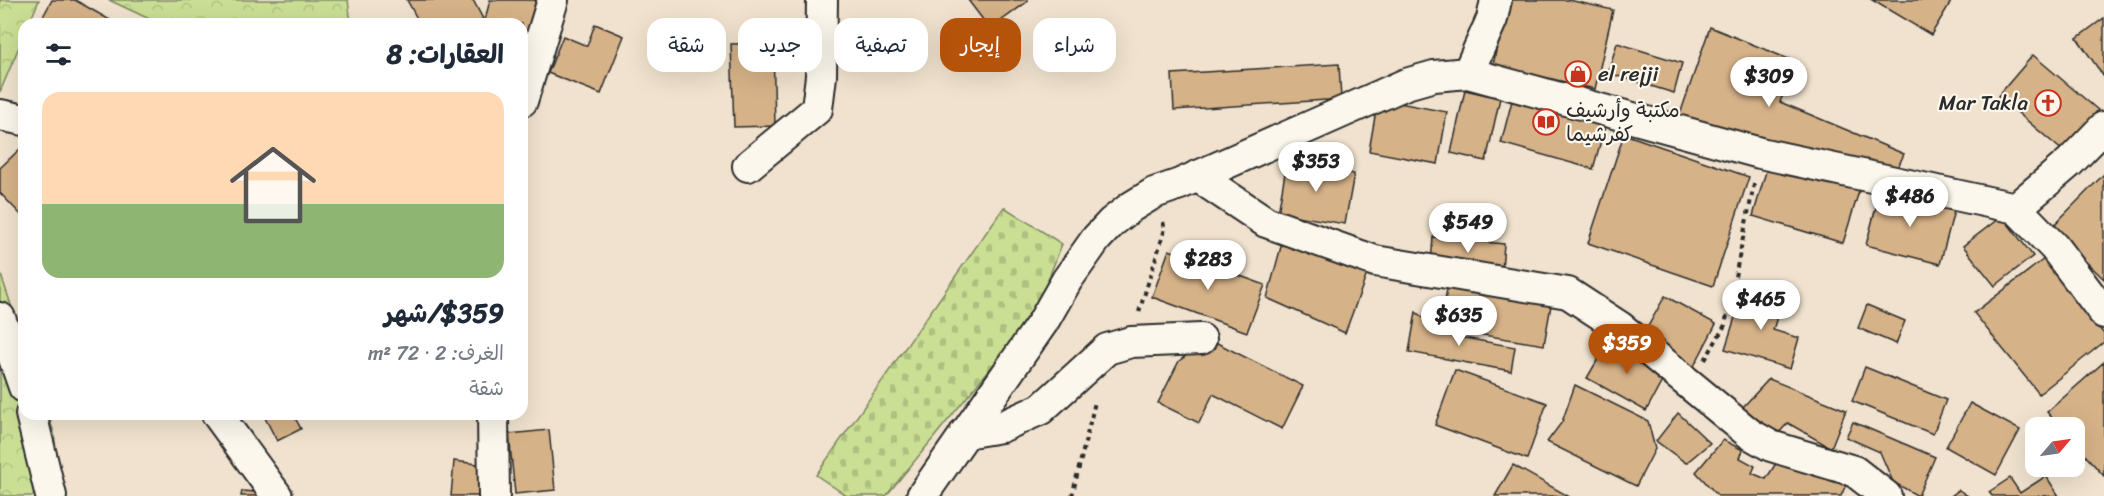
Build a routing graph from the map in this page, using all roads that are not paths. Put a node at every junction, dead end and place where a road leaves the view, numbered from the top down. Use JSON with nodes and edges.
{"nodes":[{"id":1,"x":553,"y":0,"type":"edge"},
{"id":2,"x":822,"y":0,"type":"edge"},
{"id":3,"x":1497,"y":0,"type":"edge"},
{"id":4,"x":1468,"y":73,"type":"junction"},
{"id":5,"x":528,"y":81,"type":"edge"},
{"id":6,"x":0,"y":115,"type":"edge"},
{"id":7,"x":18,"y":119,"type":"edge"},
{"id":8,"x":2104,"y":127,"type":"edge"},
{"id":9,"x":748,"y":166,"type":"dead end"},
{"id":10,"x":1197,"y":176,"type":"junction"},
{"id":11,"x":2016,"y":208,"type":"junction"},
{"id":12,"x":2104,"y":313,"type":"edge"},
{"id":13,"x":0,"y":318,"type":"edge"},
{"id":14,"x":1201,"y":339,"type":"dead end"},
{"id":15,"x":18,"y":370,"type":"edge"},
{"id":16,"x":32,"y":420,"type":"edge"},
{"id":17,"x":221,"y":420,"type":"edge"},
{"id":18,"x":493,"y":420,"type":"edge"},
{"id":19,"x":965,"y":433,"type":"junction"},
{"id":20,"x":51,"y":496,"type":"edge"},
{"id":21,"x":277,"y":496,"type":"edge"},
{"id":22,"x":494,"y":496,"type":"edge"},
{"id":23,"x":922,"y":496,"type":"edge"},
{"id":24,"x":1886,"y":496,"type":"edge"}],
"edges":[{"from":1,"to":5,"type":"street"},
{"from":2,"to":9,"type":"street"},
{"from":3,"to":4,"type":"street"},
{"from":4,"to":10,"type":"street"},
{"from":4,"to":11,"type":"street"},
{"from":6,"to":7,"type":"street"},
{"from":8,"to":11,"type":"street"},
{"from":10,"to":19,"type":"street"},
{"from":10,"to":24,"type":"street"},
{"from":11,"to":12,"type":"street"},
{"from":13,"to":15,"type":"street"},
{"from":14,"to":19,"type":"street"},
{"from":16,"to":20,"type":"street"},
{"from":17,"to":21,"type":"street"},
{"from":18,"to":22,"type":"street"},
{"from":19,"to":23,"type":"street"}]}
